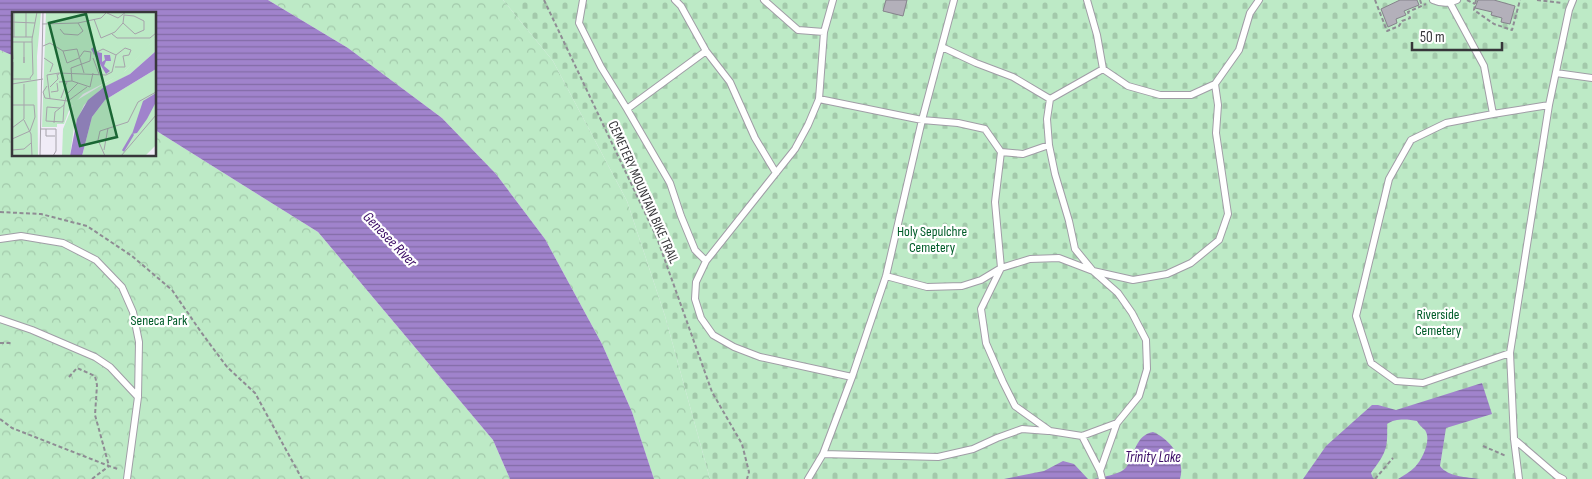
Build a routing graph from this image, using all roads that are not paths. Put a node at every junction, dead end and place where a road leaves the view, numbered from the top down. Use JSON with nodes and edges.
{"nodes":[{"id":1,"x":583,"y":0,"type":"edge"},
{"id":2,"x":675,"y":0,"type":"edge"},
{"id":3,"x":764,"y":0,"type":"edge"},
{"id":4,"x":833,"y":0,"type":"edge"},
{"id":5,"x":954,"y":0,"type":"edge"},
{"id":6,"x":1087,"y":0,"type":"edge"},
{"id":7,"x":1259,"y":0,"type":"edge"},
{"id":8,"x":1457,"y":0,"type":"edge"},
{"id":9,"x":1432,"y":1,"type":"edge"},
{"id":10,"x":1572,"y":2,"type":"edge"},
{"id":11,"x":1450,"y":3,"type":"junction"},
{"id":12,"x":824,"y":32,"type":"junction"},
{"id":13,"x":942,"y":47,"type":"junction"},
{"id":14,"x":706,"y":51,"type":"junction"},
{"id":15,"x":1103,"y":69,"type":"junction"},
{"id":16,"x":1556,"y":73,"type":"junction"},
{"id":17,"x":1592,"y":78,"type":"edge"},
{"id":18,"x":1216,"y":84,"type":"junction"},
{"id":19,"x":1050,"y":98,"type":"junction"},
{"id":20,"x":819,"y":99,"type":"junction"},
{"id":21,"x":1549,"y":105,"type":"junction"},
{"id":22,"x":627,"y":109,"type":"junction"},
{"id":23,"x":1493,"y":114,"type":"junction"},
{"id":24,"x":922,"y":120,"type":"junction"},
{"id":25,"x":1048,"y":145,"type":"junction"},
{"id":26,"x":1001,"y":152,"type":"junction"},
{"id":27,"x":776,"y":173,"type":"junction"},
{"id":28,"x":0,"y":238,"type":"edge"},
{"id":29,"x":706,"y":261,"type":"junction"},
{"id":30,"x":1001,"y":268,"type":"junction"},
{"id":31,"x":1093,"y":271,"type":"junction"},
{"id":32,"x":886,"y":276,"type":"junction"},
{"id":33,"x":0,"y":319,"type":"edge"},
{"id":34,"x":1510,"y":353,"type":"junction"},
{"id":35,"x":852,"y":377,"type":"junction"},
{"id":36,"x":138,"y":397,"type":"junction"},
{"id":37,"x":1117,"y":423,"type":"junction"},
{"id":38,"x":1050,"y":431,"type":"junction"},
{"id":39,"x":1082,"y":436,"type":"junction"},
{"id":40,"x":1514,"y":439,"type":"junction"},
{"id":41,"x":823,"y":454,"type":"junction"},
{"id":42,"x":1100,"y":471,"type":"junction"},
{"id":43,"x":127,"y":475,"type":"edge"},
{"id":44,"x":1557,"y":478,"type":"edge"},
{"id":45,"x":808,"y":479,"type":"edge"},
{"id":46,"x":1102,"y":479,"type":"edge"},
{"id":47,"x":1519,"y":479,"type":"edge"}],
"edges":[{"from":1,"to":22,"type":"lane"},
{"from":2,"to":14,"type":"lane"},
{"from":3,"to":12,"type":"lane"},
{"from":4,"to":12,"type":"lane"},
{"from":5,"to":13,"type":"lane"},
{"from":6,"to":15,"type":"lane"},
{"from":7,"to":18,"type":"lane"},
{"from":8,"to":11,"type":"lane"},
{"from":9,"to":11,"type":"lane"},
{"from":10,"to":16,"type":"lane"},
{"from":11,"to":23,"type":"lane"},
{"from":12,"to":20,"type":"lane"},
{"from":13,"to":19,"type":"lane"},
{"from":13,"to":24,"type":"lane"},
{"from":14,"to":22,"type":"lane"},
{"from":14,"to":27,"type":"lane"},
{"from":15,"to":18,"type":"lane"},
{"from":15,"to":19,"type":"lane"},
{"from":16,"to":17,"type":"lane"},
{"from":16,"to":21,"type":"lane"},
{"from":18,"to":31,"type":"lane"},
{"from":19,"to":25,"type":"lane"},
{"from":20,"to":24,"type":"lane"},
{"from":20,"to":27,"type":"lane"},
{"from":21,"to":23,"type":"lane"},
{"from":21,"to":34,"type":"lane"},
{"from":22,"to":29,"type":"lane"},
{"from":23,"to":34,"type":"lane"},
{"from":24,"to":26,"type":"lane"},
{"from":24,"to":32,"type":"lane"},
{"from":25,"to":26,"type":"lane"},
{"from":25,"to":31,"type":"lane"},
{"from":26,"to":30,"type":"lane"},
{"from":27,"to":29,"type":"lane"},
{"from":28,"to":36,"type":"lane"},
{"from":29,"to":35,"type":"lane"},
{"from":30,"to":31,"type":"lane"},
{"from":30,"to":32,"type":"lane"},
{"from":30,"to":38,"type":"lane"},
{"from":31,"to":37,"type":"lane"},
{"from":32,"to":35,"type":"lane"},
{"from":33,"to":36,"type":"lane"},
{"from":34,"to":40,"type":"lane"},
{"from":35,"to":41,"type":"lane"},
{"from":36,"to":43,"type":"lane"},
{"from":37,"to":39,"type":"lane"},
{"from":37,"to":42,"type":"lane"},
{"from":38,"to":39,"type":"lane"},
{"from":38,"to":41,"type":"lane"},
{"from":39,"to":42,"type":"lane"},
{"from":40,"to":44,"type":"lane"},
{"from":40,"to":47,"type":"lane"},
{"from":41,"to":45,"type":"lane"},
{"from":42,"to":46,"type":"lane"}]}
